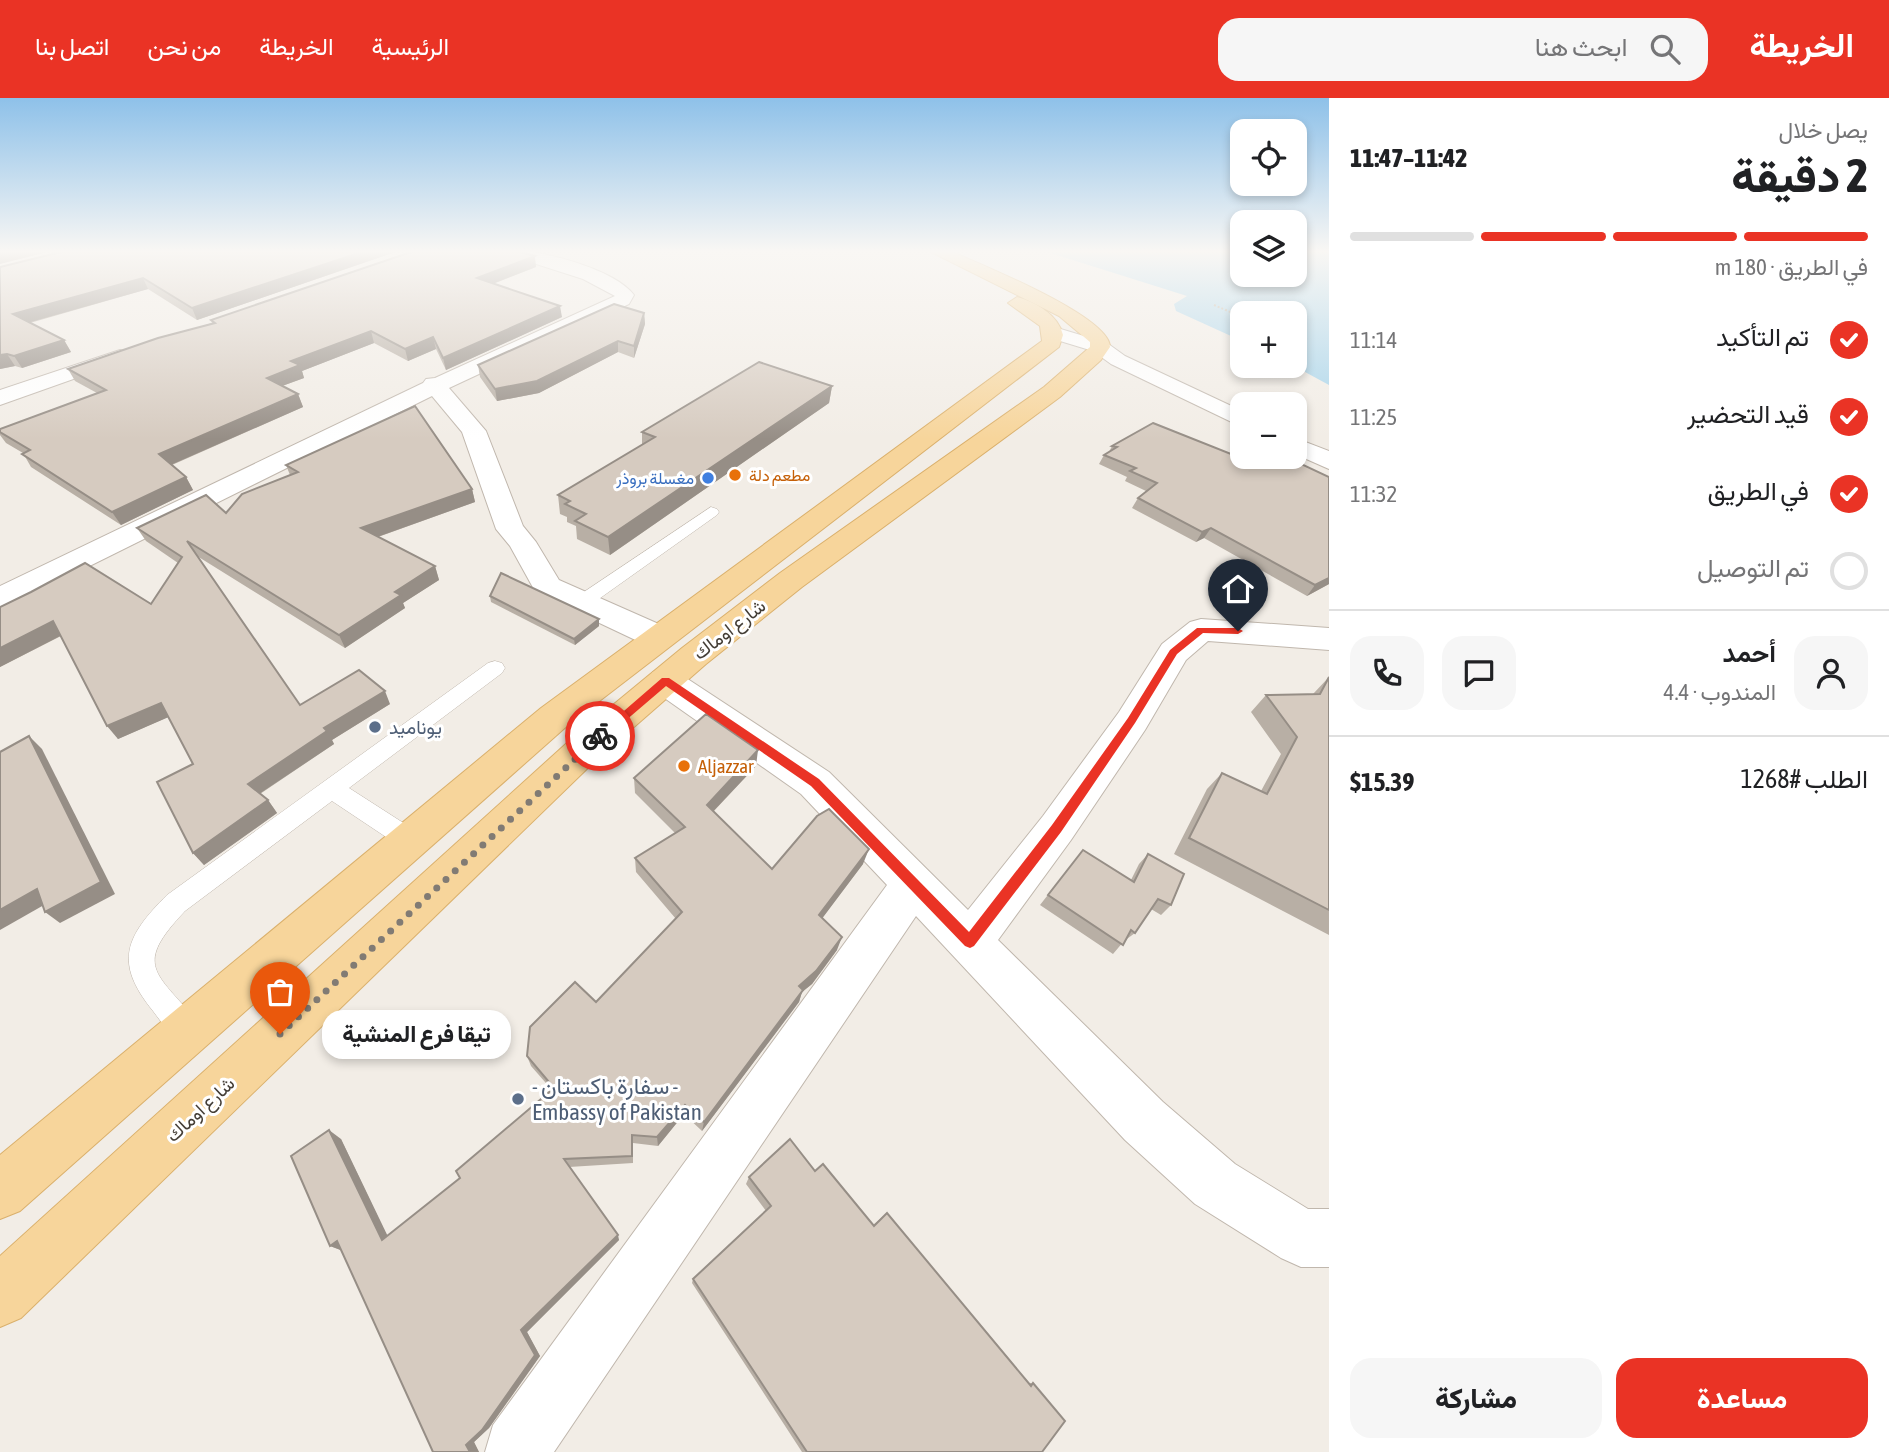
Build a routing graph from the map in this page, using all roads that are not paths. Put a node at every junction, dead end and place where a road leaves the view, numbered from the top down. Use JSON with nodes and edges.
{"nodes":[{"id":1,"x":592,"y":313,"type":"edge"},
{"id":2,"x":1035,"y":313,"type":"edge"},
{"id":3,"x":1067,"y":313,"type":"edge"},
{"id":4,"x":1053,"y":338,"type":"junction"},
{"id":5,"x":145,"y":347,"type":"edge"},
{"id":6,"x":1100,"y":347,"type":"junction"},
{"id":7,"x":434,"y":384,"type":"junction"},
{"id":8,"x":0,"y":398,"type":"edge"},
{"id":9,"x":1230,"y":414,"type":"edge"},
{"id":10,"x":1307,"y":451,"type":"edge"},
{"id":11,"x":1329,"y":461,"type":"edge"},
{"id":12,"x":711,"y":512,"type":"dead end"},
{"id":13,"x":0,"y":598,"type":"edge"},
{"id":14,"x":583,"y":602,"type":"junction"},
{"id":15,"x":657,"y":637,"type":"junction"},
{"id":16,"x":1329,"y":639,"type":"edge"},
{"id":17,"x":495,"y":668,"type":"dead end"},
{"id":18,"x":665,"y":681,"type":"junction"},
{"id":19,"x":331,"y":789,"type":"junction"},
{"id":20,"x":410,"y":840,"type":"junction"},
{"id":21,"x":913,"y":884,"type":"junction"},
{"id":22,"x":970,"y":942,"type":"junction"},
{"id":23,"x":187,"y":1031,"type":"junction"},
{"id":24,"x":0,"y":1191,"type":"edge"},
{"id":25,"x":1329,"y":1238,"type":"edge"},
{"id":26,"x":0,"y":1297,"type":"edge"},
{"id":27,"x":517,"y":1449,"type":"dead end"}],
"edges":[{"from":1,"to":7,"type":"street"},
{"from":2,"to":4,"type":"main road"},
{"from":3,"to":6,"type":"main road"},
{"from":4,"to":6,"type":"street"},
{"from":4,"to":15,"type":"main road","name":"شارع اوماك"},
{"from":5,"to":8,"type":"street"},
{"from":6,"to":9,"type":"street"},
{"from":6,"to":18,"type":"main road","name":"شارع اوماك"},
{"from":7,"to":13,"type":"street"},
{"from":7,"to":14,"type":"street"},
{"from":10,"to":11,"type":"street"},
{"from":12,"to":14,"type":"lane"},
{"from":14,"to":15,"type":"street"},
{"from":15,"to":20,"type":"main road","name":"شارع اوماك"},
{"from":16,"to":22,"type":"street"},
{"from":17,"to":19,"type":"lane"},
{"from":18,"to":21,"type":"street"},
{"from":18,"to":26,"type":"main road","name":"شارع اوماك"},
{"from":19,"to":20,"type":"lane"},
{"from":19,"to":23,"type":"lane"},
{"from":20,"to":23,"type":"main road","name":"شارع اوماك"},
{"from":21,"to":22,"type":"street"},
{"from":21,"to":27,"type":"street"},
{"from":22,"to":25,"type":"street"},
{"from":23,"to":24,"type":"main road","name":"شارع اوماك"}]}
